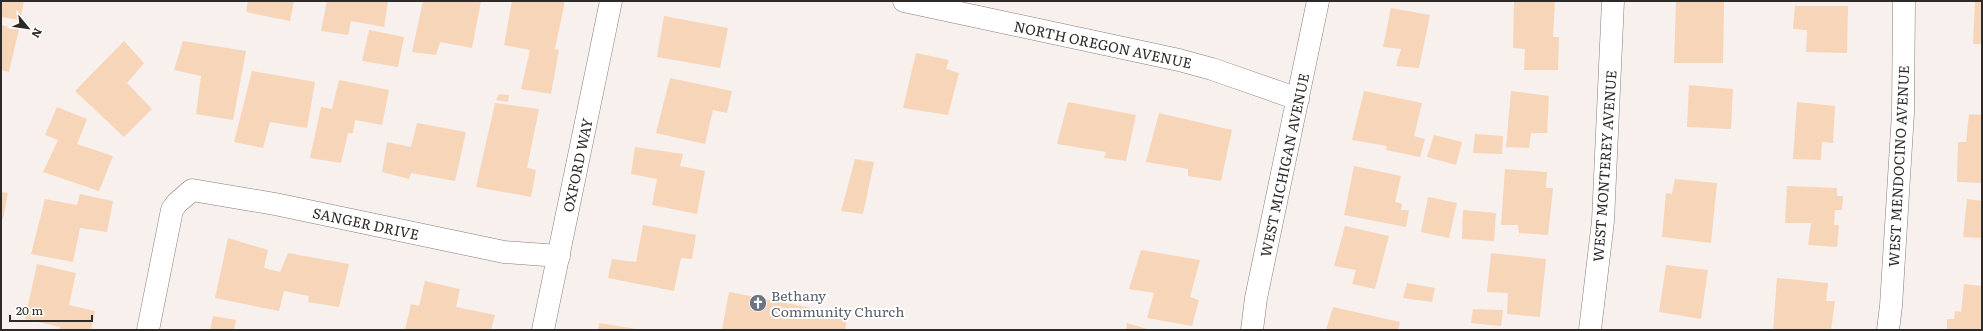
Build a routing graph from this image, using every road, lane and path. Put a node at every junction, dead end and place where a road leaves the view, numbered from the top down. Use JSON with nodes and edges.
{"nodes":[{"id":1,"x":611,"y":1,"type":"edge"},
{"id":2,"x":904,"y":1,"type":"edge"},
{"id":3,"x":1318,"y":1,"type":"edge"},
{"id":4,"x":1613,"y":1,"type":"edge"},
{"id":5,"x":1904,"y":1,"type":"edge"},
{"id":6,"x":1298,"y":99,"type":"junction"},
{"id":7,"x":558,"y":256,"type":"junction"},
{"id":8,"x":148,"y":330,"type":"edge"},
{"id":9,"x":543,"y":330,"type":"edge"},
{"id":10,"x":1252,"y":330,"type":"edge"},
{"id":11,"x":1590,"y":330,"type":"edge"},
{"id":12,"x":1888,"y":330,"type":"edge"}],
"edges":[{"from":1,"to":7,"type":"street","name":"OXFORD WAY"},
{"from":2,"to":6,"type":"street","name":"NORTH OREGON AVENUE"},
{"from":3,"to":6,"type":"street","name":"WEST MICHIGAN AVENUE"},
{"from":4,"to":11,"type":"street","name":"WEST MONTEREY AVENUE"},
{"from":5,"to":12,"type":"street","name":"WEST MENDOCINO AVENUE"},
{"from":6,"to":10,"type":"street","name":"WEST MICHIGAN AVENUE"},
{"from":7,"to":8,"type":"street","name":"SANGER DRIVE"},
{"from":7,"to":9,"type":"street","name":"OXFORD WAY"}]}
